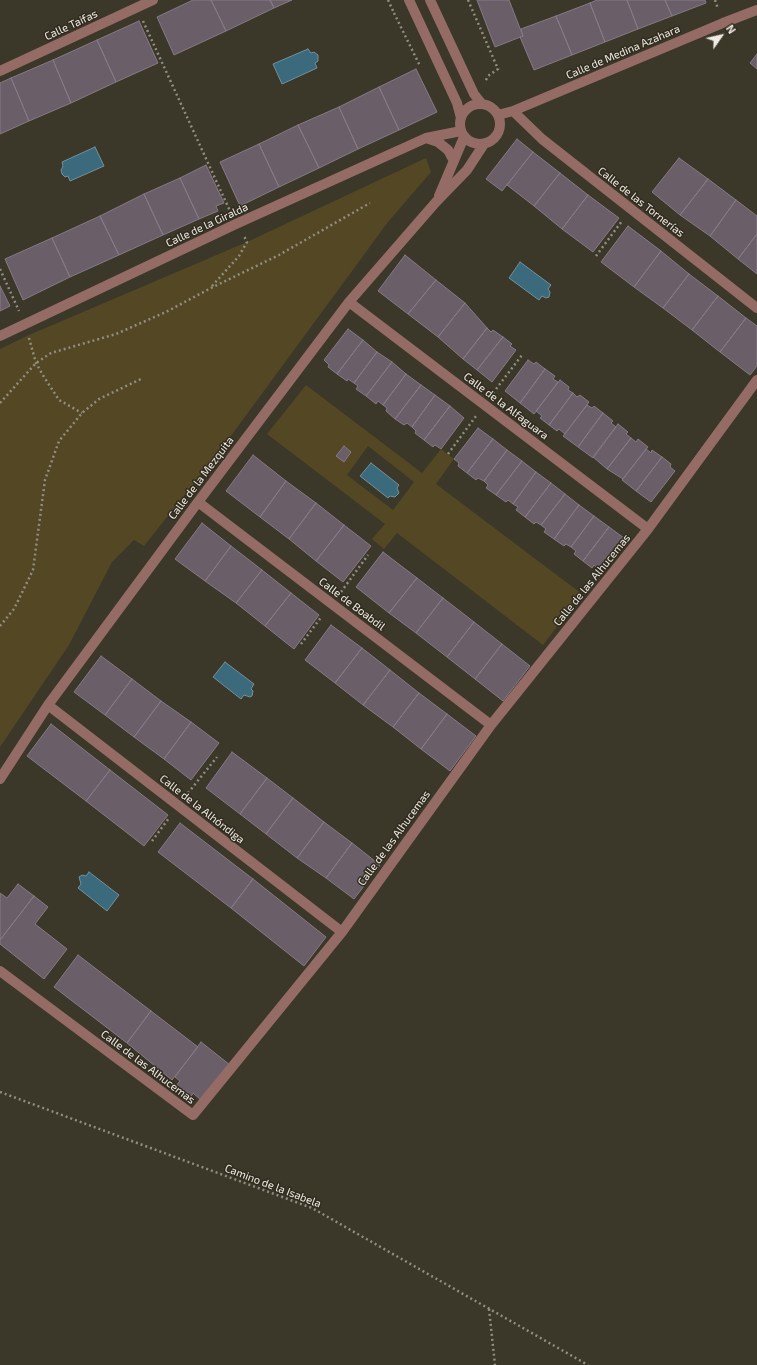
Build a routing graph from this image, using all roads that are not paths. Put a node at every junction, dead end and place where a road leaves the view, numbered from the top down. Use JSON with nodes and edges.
{"nodes":[{"id":1,"x":153,"y":0,"type":"edge"},
{"id":2,"x":409,"y":0,"type":"edge"},
{"id":3,"x":430,"y":0,"type":"edge"},
{"id":4,"x":757,"y":10,"type":"edge"},
{"id":5,"x":0,"y":71,"type":"edge"},
{"id":6,"x":482,"y":104,"type":"junction"},
{"id":7,"x":513,"y":111,"type":"junction"},
{"id":8,"x":498,"y":115,"type":"junction"},
{"id":9,"x":461,"y":118,"type":"junction"},
{"id":10,"x":462,"y":134,"type":"junction"},
{"id":11,"x":426,"y":138,"type":"junction"},
{"id":12,"x":484,"y":144,"type":"junction"},
{"id":13,"x":454,"y":161,"type":"junction"},
{"id":14,"x":436,"y":202,"type":"junction"},
{"id":15,"x":349,"y":302,"type":"junction"},
{"id":16,"x":757,"y":308,"type":"edge"},
{"id":17,"x":0,"y":336,"type":"edge"},
{"id":18,"x":757,"y":380,"type":"edge"},
{"id":19,"x":198,"y":502,"type":"junction"},
{"id":20,"x":648,"y":529,"type":"junction"},
{"id":21,"x":48,"y":705,"type":"junction"},
{"id":22,"x":491,"y":725,"type":"junction"},
{"id":23,"x":0,"y":779,"type":"edge"},
{"id":24,"x":342,"y":932,"type":"junction"},
{"id":25,"x":0,"y":971,"type":"edge"}],
"edges":[{"from":1,"to":5,"type":"street","name":"Calle Taifas"},
{"from":2,"to":9,"type":"street"},
{"from":3,"to":6,"type":"street"},
{"from":4,"to":7,"type":"street","name":"Calle de Medina Azahara"},
{"from":6,"to":8,"type":"street"},
{"from":6,"to":9,"type":"street"},
{"from":7,"to":8,"type":"street","name":"Calle de Medina Azahara"},
{"from":7,"to":16,"type":"street","name":"Calle de las Tornerías"},
{"from":8,"to":12,"type":"street"},
{"from":9,"to":10,"type":"street"},
{"from":10,"to":11,"type":"street","name":"Calle de la Giralda"},
{"from":10,"to":12,"type":"street"},
{"from":10,"to":13,"type":"street","name":"Calle de la Mezquita"},
{"from":11,"to":13,"type":"street"},
{"from":11,"to":17,"type":"street","name":"Calle de la Giralda"},
{"from":12,"to":14,"type":"street","name":"Calle de la Mezquita"},
{"from":13,"to":14,"type":"street","name":"Calle de la Mezquita"},
{"from":14,"to":15,"type":"street","name":"Calle de la Mezquita"},
{"from":15,"to":19,"type":"street","name":"Calle de la Mezquita"},
{"from":15,"to":20,"type":"street","name":"Calle de la Alfaguara"},
{"from":18,"to":20,"type":"street","name":"Calle de las Alhucemas"},
{"from":19,"to":21,"type":"street","name":"Calle de la Mezquita"},
{"from":19,"to":22,"type":"street","name":"Calle de Boabdil"},
{"from":20,"to":22,"type":"street","name":"Calle de las Alhucemas"},
{"from":21,"to":23,"type":"street","name":"Calle de la Mezquita"},
{"from":21,"to":24,"type":"street","name":"Calle de la Alhóndiga"},
{"from":22,"to":24,"type":"street","name":"Calle de las Alhucemas"},
{"from":24,"to":25,"type":"street","name":"Calle de las Alhucemas"}]}
